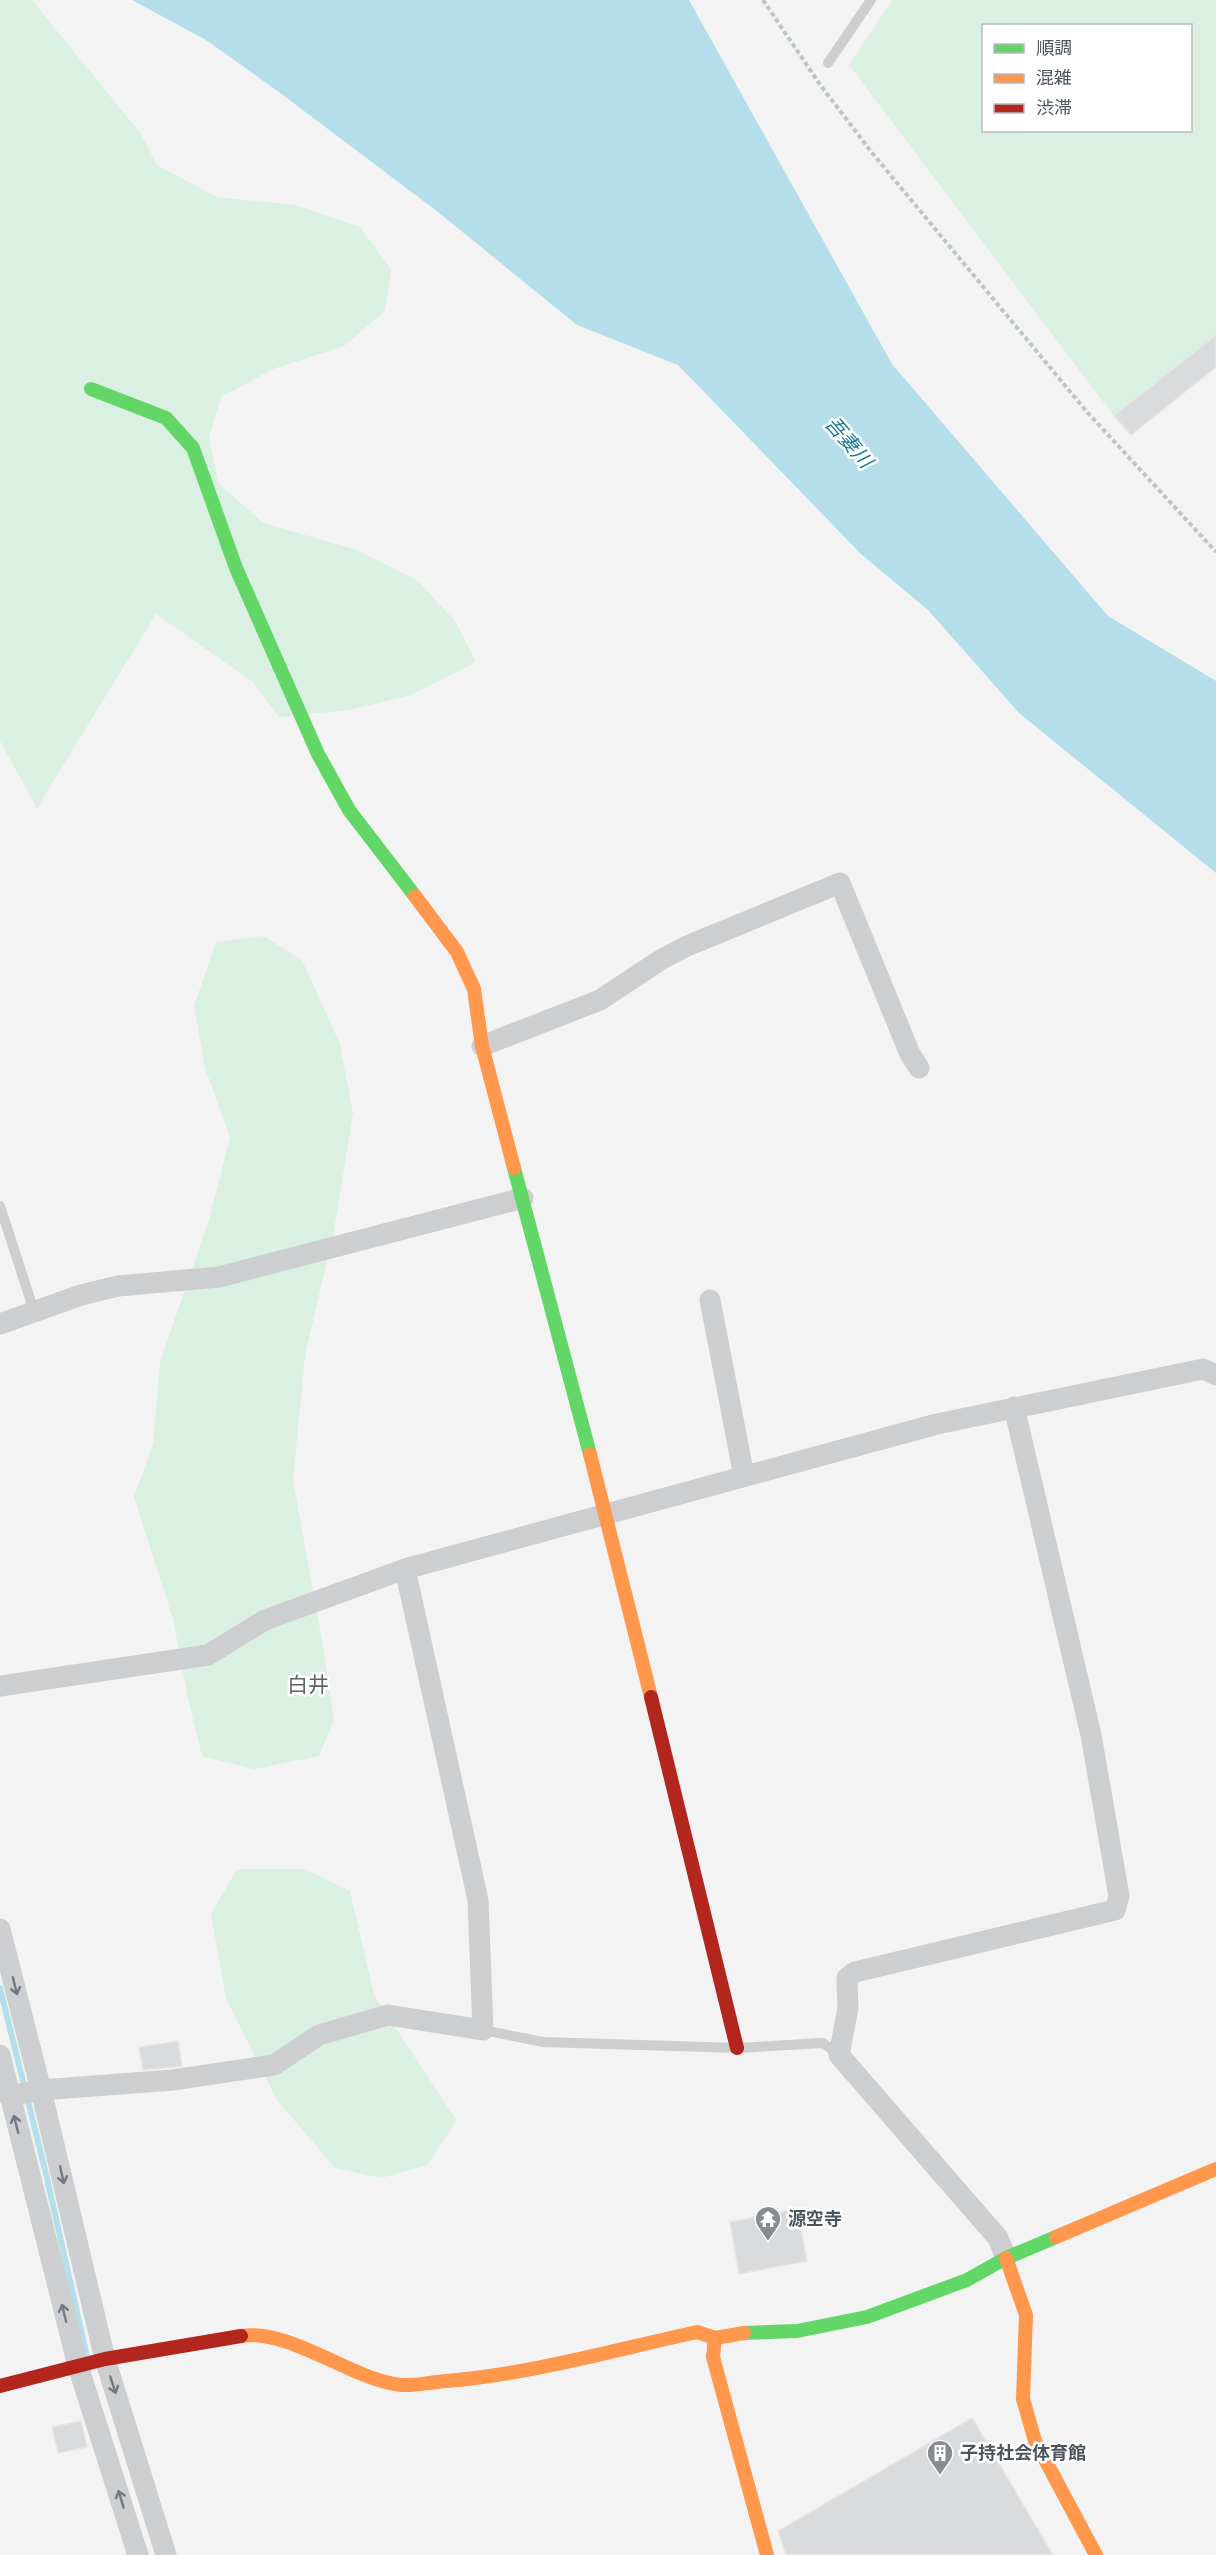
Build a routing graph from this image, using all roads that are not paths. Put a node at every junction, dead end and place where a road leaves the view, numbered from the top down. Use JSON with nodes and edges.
{"nodes":[{"id":1,"x":871,"y":0,"type":"edge"},
{"id":2,"x":828,"y":63,"type":"dead end"},
{"id":3,"x":91,"y":389,"type":"dead end"},
{"id":4,"x":482,"y":1046,"type":"junction"},
{"id":5,"x":919,"y":1068,"type":"dead end"},
{"id":6,"x":524,"y":1198,"type":"junction"},
{"id":7,"x":0,"y":1206,"type":"edge"},
{"id":8,"x":710,"y":1300,"type":"dead end"},
{"id":9,"x":34,"y":1311,"type":"junction"},
{"id":10,"x":0,"y":1324,"type":"edge"},
{"id":11,"x":1216,"y":1375,"type":"edge"},
{"id":12,"x":1014,"y":1407,"type":"junction"},
{"id":13,"x":744,"y":1476,"type":"junction"},
{"id":14,"x":606,"y":1513,"type":"junction"},
{"id":15,"x":405,"y":1569,"type":"junction"},
{"id":16,"x":0,"y":1686,"type":"edge"},
{"id":17,"x":0,"y":1929,"type":"edge"},
{"id":18,"x":483,"y":2030,"type":"junction"},
{"id":19,"x":736,"y":2049,"type":"junction"},
{"id":20,"x":0,"y":2055,"type":"edge"},
{"id":21,"x":839,"y":2055,"type":"junction"},
{"id":22,"x":26,"y":2093,"type":"junction"},
{"id":23,"x":1216,"y":2169,"type":"edge"},
{"id":24,"x":1006,"y":2258,"type":"junction"},
{"id":25,"x":715,"y":2337,"type":"junction"},
{"id":26,"x":90,"y":2363,"type":"junction"},
{"id":27,"x":0,"y":2386,"type":"edge"},
{"id":28,"x":138,"y":2555,"type":"edge"},
{"id":29,"x":166,"y":2555,"type":"edge"},
{"id":30,"x":767,"y":2555,"type":"edge"},
{"id":31,"x":1096,"y":2555,"type":"edge"}],
"edges":[{"from":1,"to":2,"type":"lane"},
{"from":3,"to":4,"type":"street"},
{"from":4,"to":5,"type":"street"},
{"from":4,"to":6,"type":"street"},
{"from":6,"to":9,"type":"street"},
{"from":6,"to":14,"type":"street"},
{"from":7,"to":9,"type":"lane"},
{"from":8,"to":13,"type":"street"},
{"from":9,"to":10,"type":"street"},
{"from":11,"to":12,"type":"street"},
{"from":12,"to":13,"type":"street"},
{"from":12,"to":21,"type":"street"},
{"from":13,"to":14,"type":"street"},
{"from":14,"to":15,"type":"street"},
{"from":14,"to":19,"type":"street"},
{"from":15,"to":16,"type":"street"},
{"from":15,"to":18,"type":"street"},
{"from":17,"to":22,"type":"street","one_way":true},
{"from":18,"to":19,"type":"lane"},
{"from":18,"to":22,"type":"street"},
{"from":19,"to":21,"type":"lane"},
{"from":20,"to":22,"type":"street"},
{"from":21,"to":24,"type":"street"},
{"from":22,"to":26,"type":"street","one_way":true},
{"from":26,"to":22,"type":"street","one_way":true},
{"from":23,"to":24,"type":"street"},
{"from":24,"to":25,"type":"street"},
{"from":24,"to":31,"type":"street"},
{"from":25,"to":26,"type":"street"},
{"from":25,"to":30,"type":"street"},
{"from":26,"to":27,"type":"street"},
{"from":28,"to":26,"type":"street","one_way":true},
{"from":26,"to":29,"type":"street","one_way":true}]}
